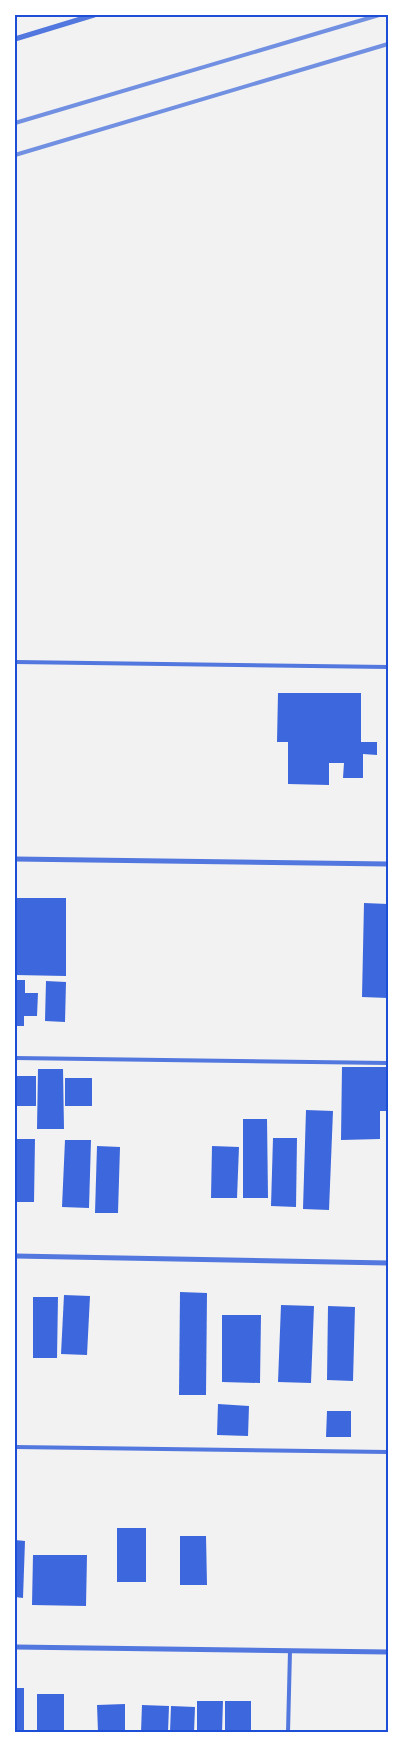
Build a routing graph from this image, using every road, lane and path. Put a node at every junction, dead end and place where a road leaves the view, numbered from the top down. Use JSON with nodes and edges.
{"nodes":[{"id":1,"x":94,"y":15,"type":"edge"},
{"id":2,"x":15,"y":39,"type":"edge"},
{"id":3,"x":15,"y":662,"type":"edge"},
{"id":4,"x":388,"y":667,"type":"edge"},
{"id":5,"x":15,"y":859,"type":"edge"},
{"id":6,"x":388,"y":864,"type":"edge"},
{"id":7,"x":15,"y":1058,"type":"edge"},
{"id":8,"x":388,"y":1063,"type":"edge"},
{"id":9,"x":15,"y":1256,"type":"edge"},
{"id":10,"x":388,"y":1263,"type":"edge"},
{"id":11,"x":15,"y":1447,"type":"edge"},
{"id":12,"x":388,"y":1452,"type":"edge"},
{"id":13,"x":15,"y":1648,"type":"edge"},
{"id":14,"x":290,"y":1651,"type":"junction"},
{"id":15,"x":388,"y":1652,"type":"edge"},
{"id":16,"x":288,"y":1732,"type":"edge"}],
"edges":[{"from":1,"to":2,"type":"street"},
{"from":3,"to":4,"type":"lane"},
{"from":5,"to":6,"type":"street"},
{"from":7,"to":8,"type":"lane"},
{"from":9,"to":10,"type":"street"},
{"from":11,"to":12,"type":"lane"},
{"from":13,"to":14,"type":"street"},
{"from":14,"to":15,"type":"street"},
{"from":14,"to":16,"type":"lane"}]}
